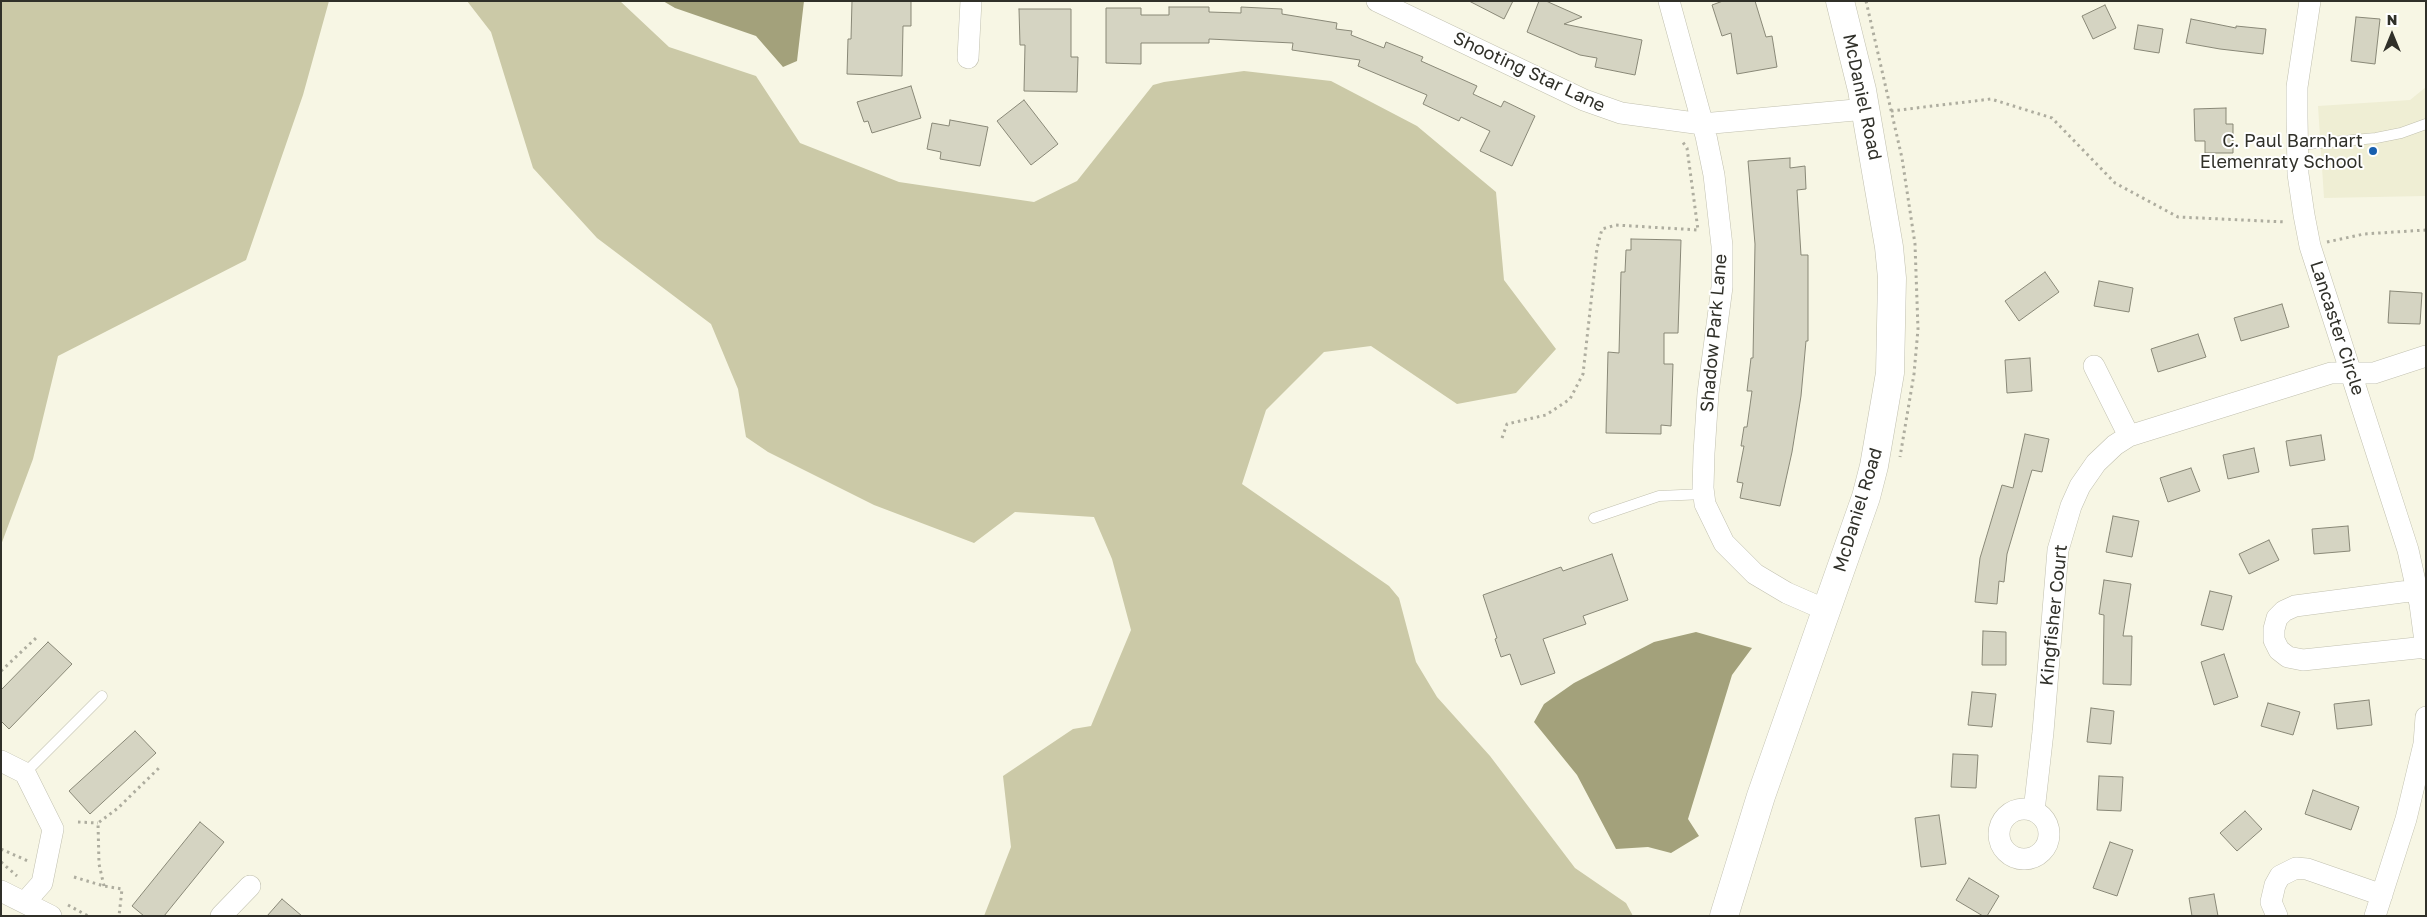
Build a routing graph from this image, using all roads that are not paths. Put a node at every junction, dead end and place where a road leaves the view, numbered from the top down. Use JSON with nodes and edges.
{"nodes":[{"id":1,"x":971,"y":1,"type":"edge"},
{"id":2,"x":1377,"y":1,"type":"edge"},
{"id":3,"x":1669,"y":1,"type":"edge"},
{"id":4,"x":1840,"y":1,"type":"edge"},
{"id":5,"x":2310,"y":1,"type":"edge"},
{"id":6,"x":968,"y":58,"type":"dead end"},
{"id":7,"x":1879,"y":110,"type":"junction"},
{"id":8,"x":1702,"y":124,"type":"junction"},
{"id":9,"x":2426,"y":124,"type":"edge"},
{"id":10,"x":2298,"y":145,"type":"junction"},
{"id":11,"x":2426,"y":356,"type":"edge"},
{"id":12,"x":2094,"y":366,"type":"dead end"},
{"id":13,"x":2352,"y":374,"type":"junction"},
{"id":14,"x":2129,"y":436,"type":"junction"},
{"id":15,"x":1704,"y":494,"type":"junction"},
{"id":16,"x":1594,"y":518,"type":"dead end"},
{"id":17,"x":2417,"y":549,"type":"edge"},
{"id":18,"x":2417,"y":590,"type":"junction"},
{"id":19,"x":1826,"y":610,"type":"junction"},
{"id":20,"x":2426,"y":648,"type":"edge"},
{"id":21,"x":102,"y":696,"type":"dead end"},
{"id":22,"x":2426,"y":717,"type":"edge"},
{"id":23,"x":2425,"y":745,"type":"edge"},
{"id":24,"x":1,"y":761,"type":"edge"},
{"id":25,"x":26,"y":773,"type":"junction"},
{"id":26,"x":2034,"y":811,"type":"dead end"},
{"id":27,"x":250,"y":886,"type":"dead end"},
{"id":28,"x":1,"y":890,"type":"edge"},
{"id":29,"x":2382,"y":895,"type":"junction"},
{"id":30,"x":26,"y":901,"type":"junction"},
{"id":31,"x":51,"y":916,"type":"edge"},
{"id":32,"x":221,"y":916,"type":"edge"},
{"id":33,"x":1724,"y":916,"type":"edge"},
{"id":34,"x":2277,"y":916,"type":"edge"},
{"id":35,"x":2375,"y":916,"type":"edge"}],
"edges":[{"from":1,"to":6,"type":"street"},
{"from":2,"to":8,"type":"street","name":"Shooting Star Lane"},
{"from":3,"to":8,"type":"street","name":"Shadow Park Lane"},
{"from":4,"to":7,"type":"main road","name":"McDaniel Road"},
{"from":5,"to":10,"type":"street","name":"Lancaster Circle"},
{"from":7,"to":8,"type":"street","name":"Shooting Star Lane"},
{"from":7,"to":19,"type":"main road","name":"McDaniel Road"},
{"from":8,"to":15,"type":"street","name":"Shadow Park Lane"},
{"from":9,"to":10,"type":"lane"},
{"from":10,"to":13,"type":"street","name":"Lancaster Circle"},
{"from":11,"to":13,"type":"street","name":"Kingfisher Court"},
{"from":12,"to":14,"type":"street"},
{"from":13,"to":14,"type":"street","name":"Kingfisher Court"},
{"from":13,"to":17,"type":"street","name":"Lancaster Circle"},
{"from":14,"to":26,"type":"street","name":"Kingfisher Court"},
{"from":15,"to":16,"type":"lane"},
{"from":15,"to":19,"type":"street","name":"Shadow Park Lane"},
{"from":17,"to":18,"type":"street","name":"Lancaster Circle"},
{"from":18,"to":20,"type":"street","name":"Lancaster Circle"},
{"from":18,"to":20,"type":"street"},
{"from":19,"to":33,"type":"main road","name":"McDaniel Road"},
{"from":21,"to":25,"type":"lane"},
{"from":22,"to":23,"type":"street"},
{"from":23,"to":29,"type":"street"},
{"from":24,"to":25,"type":"street"},
{"from":25,"to":30,"type":"street"},
{"from":27,"to":32,"type":"street"},
{"from":28,"to":30,"type":"street"},
{"from":29,"to":34,"type":"street"},
{"from":29,"to":35,"type":"street"},
{"from":30,"to":31,"type":"street"}]}
